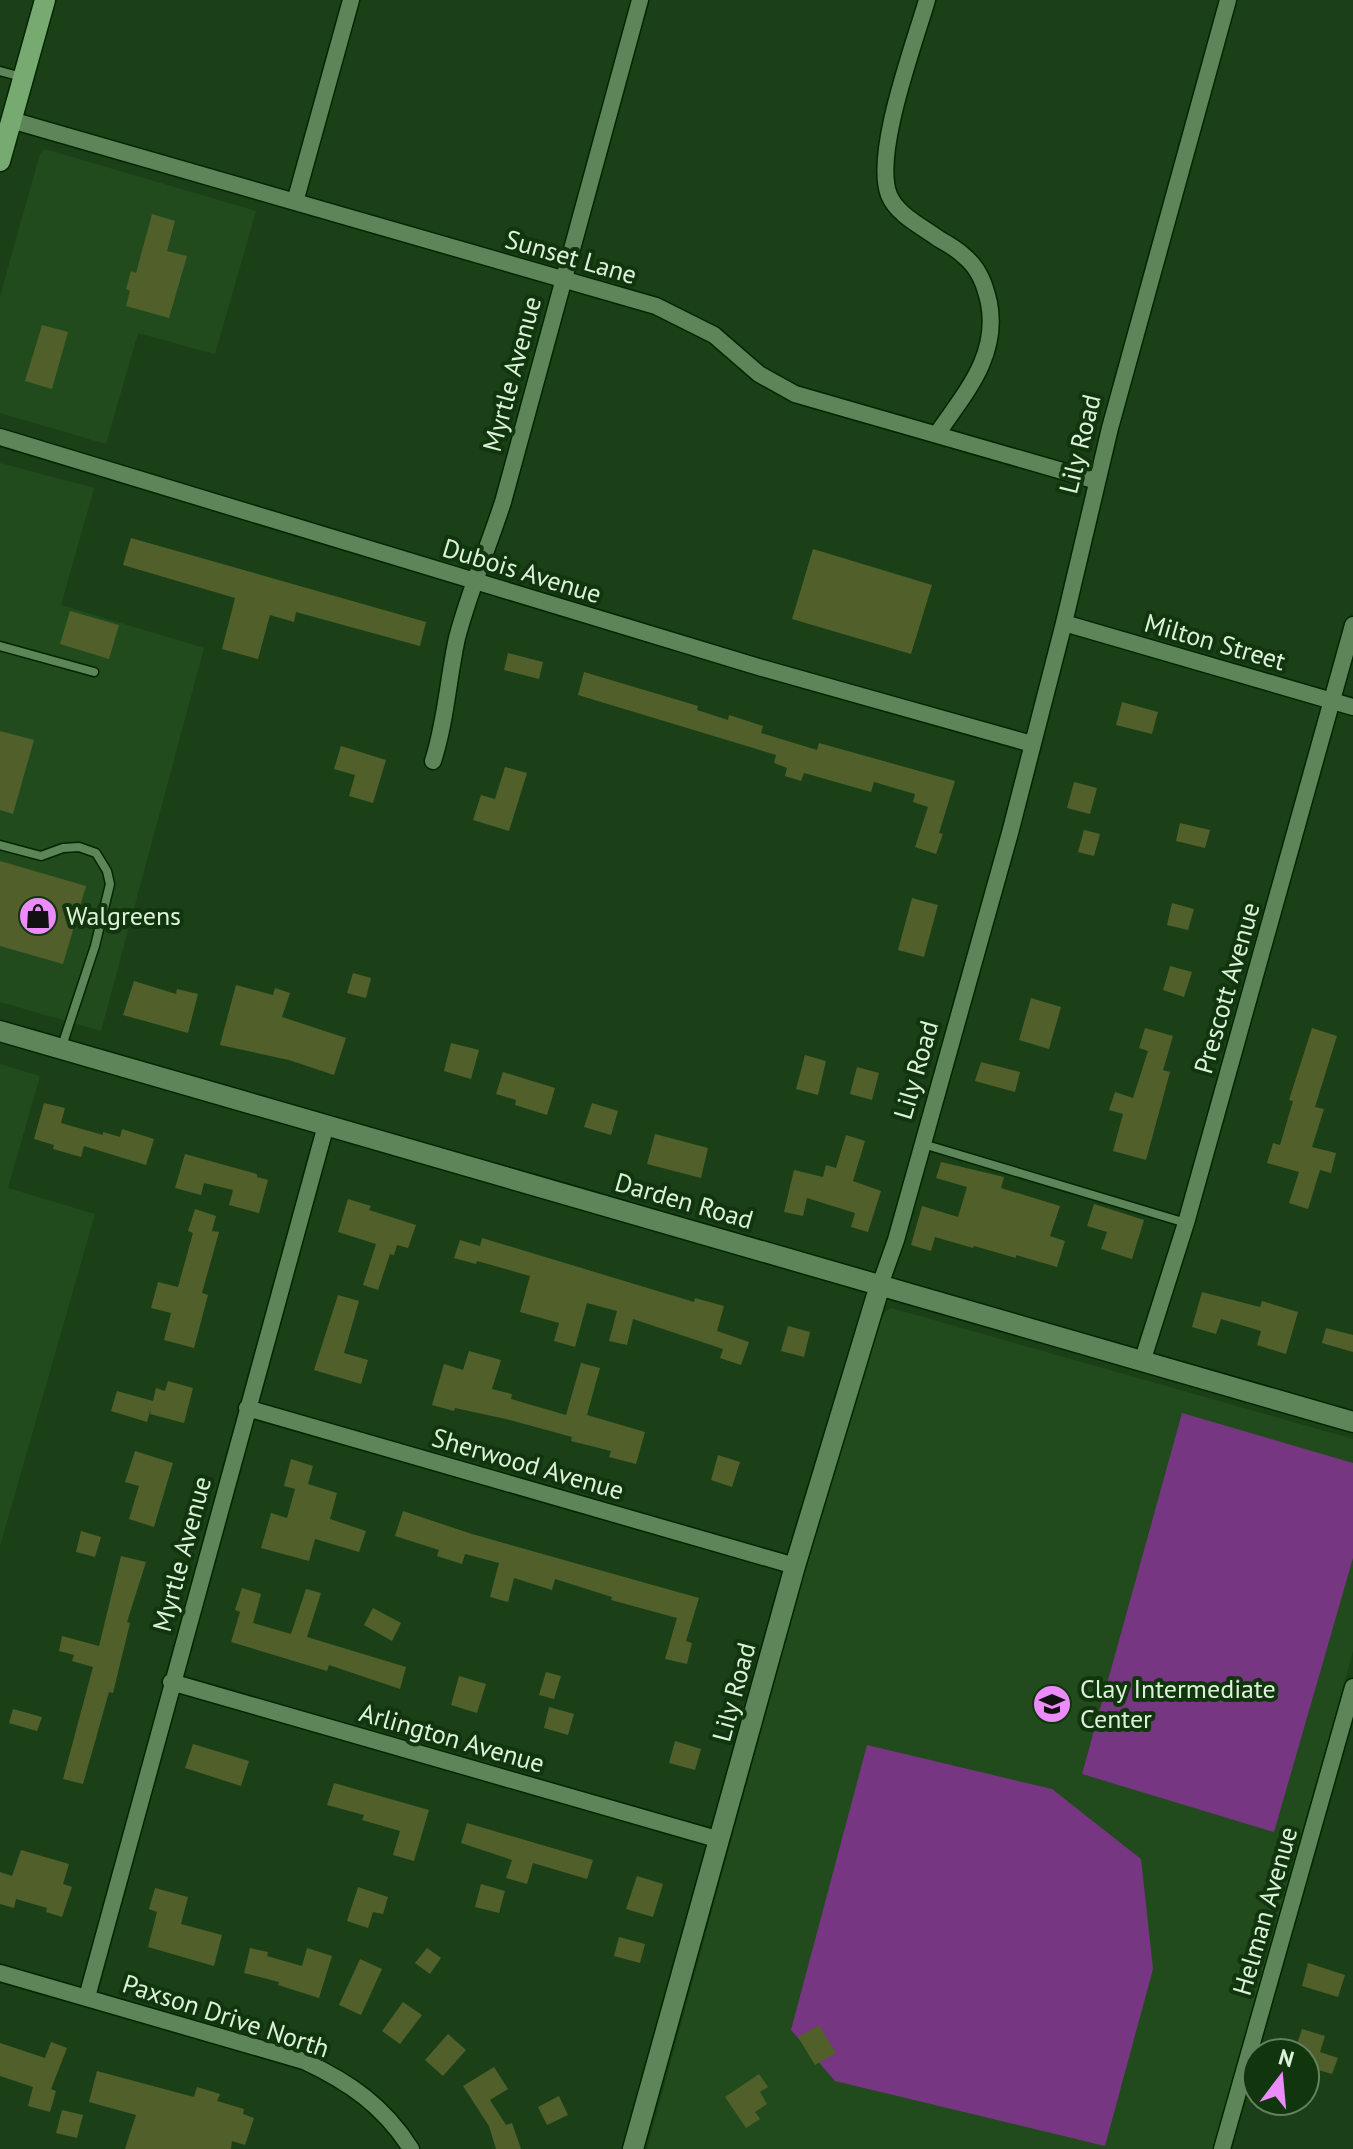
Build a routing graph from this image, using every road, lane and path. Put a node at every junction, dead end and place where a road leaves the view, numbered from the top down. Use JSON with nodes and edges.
{"nodes":[{"id":1,"x":45,"y":0,"type":"edge"},
{"id":2,"x":351,"y":0,"type":"edge"},
{"id":3,"x":640,"y":0,"type":"edge"},
{"id":4,"x":927,"y":0,"type":"edge"},
{"id":5,"x":1228,"y":0,"type":"edge"},
{"id":6,"x":0,"y":71,"type":"edge"},
{"id":7,"x":23,"y":77,"type":"junction"},
{"id":8,"x":11,"y":120,"type":"junction"},
{"id":9,"x":0,"y":161,"type":"edge"},
{"id":10,"x":295,"y":202,"type":"junction"},
{"id":11,"x":563,"y":279,"type":"junction"},
{"id":12,"x":937,"y":434,"type":"junction"},
{"id":13,"x":1,"y":439,"type":"edge"},
{"id":14,"x":1097,"y":481,"type":"junction"},
{"id":15,"x":474,"y":581,"type":"junction"},
{"id":16,"x":1064,"y":623,"type":"junction"},
{"id":17,"x":1353,"y":625,"type":"edge"},
{"id":18,"x":0,"y":646,"type":"edge"},
{"id":19,"x":94,"y":672,"type":"dead end"},
{"id":20,"x":1332,"y":701,"type":"junction"},
{"id":21,"x":1353,"y":707,"type":"edge"},
{"id":22,"x":1032,"y":744,"type":"junction"},
{"id":23,"x":433,"y":761,"type":"dead end"},
{"id":24,"x":0,"y":845,"type":"edge"},
{"id":25,"x":0,"y":1031,"type":"edge"},
{"id":26,"x":61,"y":1049,"type":"junction"},
{"id":27,"x":326,"y":1125,"type":"junction"},
{"id":28,"x":922,"y":1144,"type":"junction"},
{"id":29,"x":1186,"y":1223,"type":"junction"},
{"id":30,"x":880,"y":1285,"type":"junction"},
{"id":31,"x":1142,"y":1362,"type":"junction"},
{"id":32,"x":247,"y":1408,"type":"junction"},
{"id":33,"x":1353,"y":1422,"type":"edge"},
{"id":34,"x":795,"y":1566,"type":"junction"},
{"id":35,"x":171,"y":1682,"type":"junction"},
{"id":36,"x":1353,"y":1687,"type":"edge"},
{"id":37,"x":720,"y":1840,"type":"junction"},
{"id":38,"x":0,"y":1973,"type":"edge"},
{"id":39,"x":87,"y":1997,"type":"junction"},
{"id":40,"x":411,"y":2149,"type":"edge"},
{"id":41,"x":633,"y":2149,"type":"edge"},
{"id":42,"x":1222,"y":2149,"type":"edge"}],
"edges":[{"from":1,"to":7,"type":"main road"},
{"from":2,"to":10,"type":"street"},
{"from":3,"to":11,"type":"street","name":"Myrtle Avenue"},
{"from":4,"to":12,"type":"street"},
{"from":5,"to":14,"type":"street","name":"Lily Road"},
{"from":6,"to":7,"type":"lane"},
{"from":7,"to":8,"type":"main road"},
{"from":8,"to":9,"type":"main road"},
{"from":8,"to":10,"type":"street","name":"Sunset Lane"},
{"from":10,"to":11,"type":"street","name":"Sunset Lane"},
{"from":11,"to":12,"type":"street","name":"Sunset Lane"},
{"from":11,"to":15,"type":"street","name":"Myrtle Avenue"},
{"from":12,"to":14,"type":"street","name":"Sunset Lane"},
{"from":13,"to":15,"type":"street","name":"Dubois Avenue"},
{"from":14,"to":16,"type":"street","name":"Lily Road"},
{"from":15,"to":22,"type":"street","name":"Dubois Avenue"},
{"from":15,"to":23,"type":"street","name":"Myrtle Avenue"},
{"from":16,"to":20,"type":"street","name":"Milton Street"},
{"from":16,"to":22,"type":"street","name":"Lily Road"},
{"from":17,"to":20,"type":"street","name":"Prescott Avenue"},
{"from":18,"to":19,"type":"lane"},
{"from":20,"to":21,"type":"street","name":"Milton Street"},
{"from":20,"to":29,"type":"street","name":"Prescott Avenue"},
{"from":22,"to":28,"type":"street","name":"Lily Road"},
{"from":24,"to":26,"type":"lane"},
{"from":25,"to":26,"type":"street","name":"Darden Road"},
{"from":26,"to":27,"type":"street","name":"Darden Road"},
{"from":27,"to":30,"type":"street","name":"Darden Road"},
{"from":27,"to":32,"type":"street","name":"Myrtle Avenue"},
{"from":28,"to":29,"type":"lane"},
{"from":28,"to":30,"type":"street","name":"Lily Road"},
{"from":29,"to":31,"type":"street","name":"Prescott Avenue"},
{"from":30,"to":31,"type":"street","name":"Darden Road"},
{"from":30,"to":34,"type":"street","name":"Lily Road"},
{"from":31,"to":33,"type":"street","name":"Darden Road"},
{"from":32,"to":34,"type":"street","name":"Sherwood Avenue"},
{"from":32,"to":35,"type":"street","name":"Myrtle Avenue"},
{"from":34,"to":37,"type":"street","name":"Lily Road"},
{"from":35,"to":37,"type":"street","name":"Arlington Avenue"},
{"from":35,"to":39,"type":"street","name":"Myrtle Avenue"},
{"from":36,"to":42,"type":"street","name":"Helman Avenue"},
{"from":37,"to":41,"type":"street","name":"Lily Road"},
{"from":38,"to":39,"type":"street","name":"Paxson Drive North"},
{"from":39,"to":40,"type":"street","name":"Paxson Drive North"}]}
